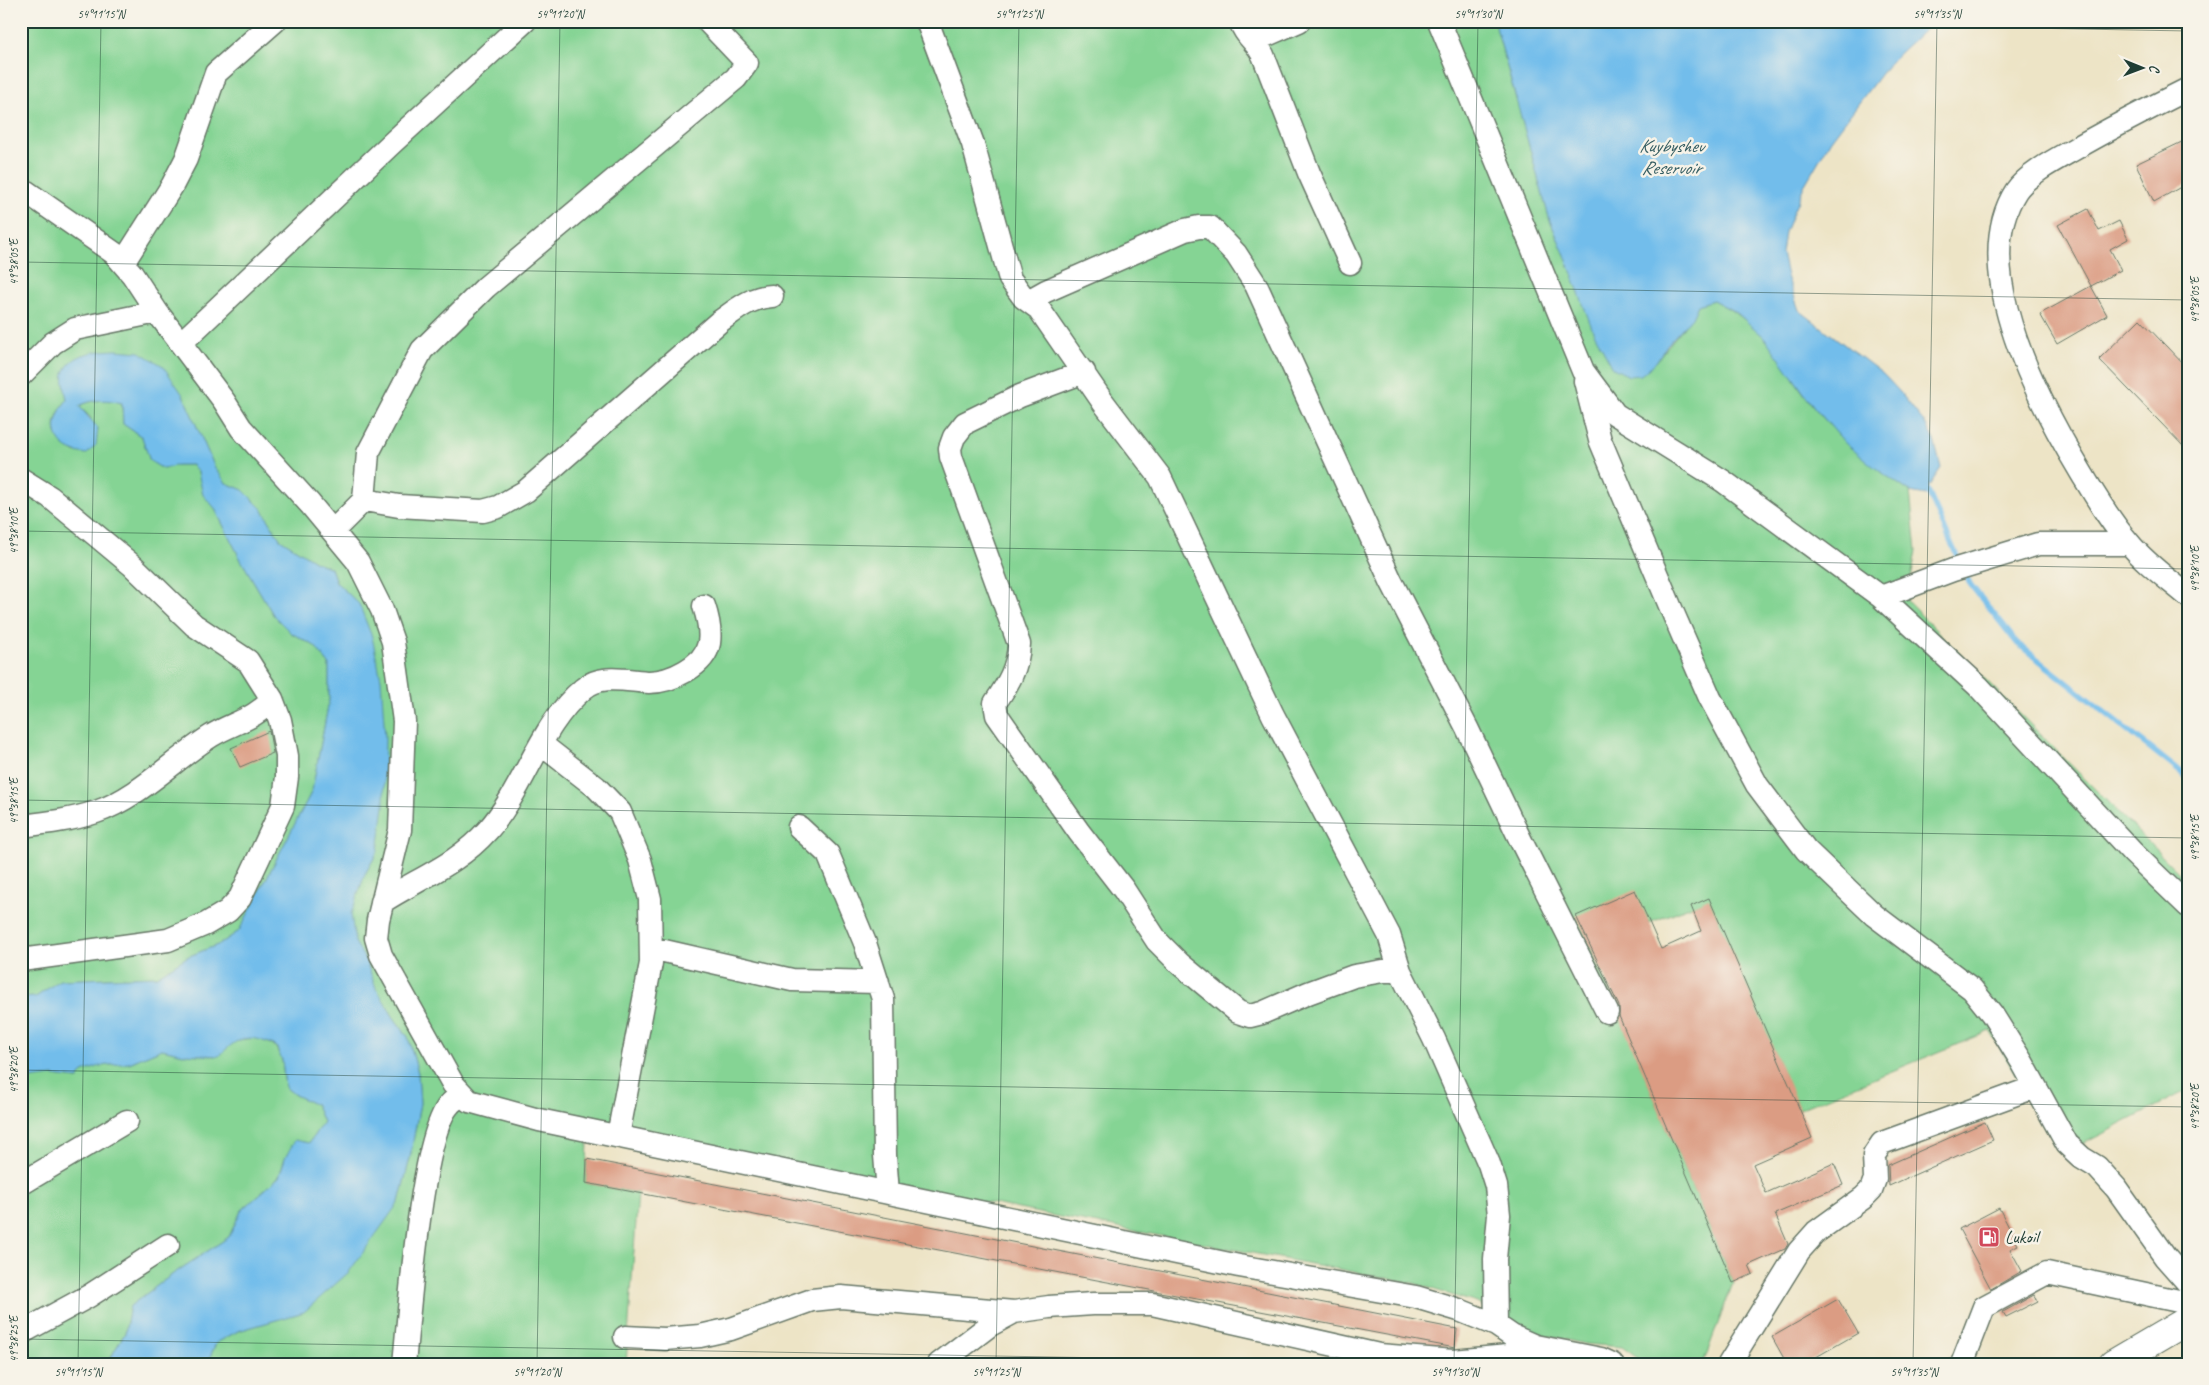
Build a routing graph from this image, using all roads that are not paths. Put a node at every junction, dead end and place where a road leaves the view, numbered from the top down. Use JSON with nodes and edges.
{"nodes":[{"id":1,"x":276,"y":21,"type":"edge"},
{"id":2,"x":524,"y":21,"type":"edge"},
{"id":3,"x":707,"y":21,"type":"edge"},
{"id":4,"x":927,"y":21,"type":"edge"},
{"id":5,"x":1240,"y":21,"type":"edge"},
{"id":6,"x":1299,"y":21,"type":"edge"},
{"id":7,"x":1440,"y":21,"type":"edge"},
{"id":8,"x":1253,"y":41,"type":"junction"},
{"id":9,"x":2188,"y":89,"type":"edge"},
{"id":10,"x":21,"y":188,"type":"edge"},
{"id":11,"x":1350,"y":263,"type":"dead end"},
{"id":12,"x":123,"y":264,"type":"junction"},
{"id":13,"x":772,"y":296,"type":"dead end"},
{"id":14,"x":1028,"y":301,"type":"junction"},
{"id":15,"x":157,"y":312,"type":"junction"},
{"id":16,"x":181,"y":343,"type":"junction"},
{"id":17,"x":1583,"y":371,"type":"junction"},
{"id":18,"x":1084,"y":372,"type":"junction"},
{"id":19,"x":21,"y":375,"type":"edge"},
{"id":20,"x":21,"y":479,"type":"edge"},
{"id":21,"x":364,"y":500,"type":"junction"},
{"id":22,"x":333,"y":531,"type":"junction"},
{"id":23,"x":2129,"y":544,"type":"junction"},
{"id":24,"x":2188,"y":596,"type":"edge"},
{"id":25,"x":1881,"y":597,"type":"junction"},
{"id":26,"x":704,"y":606,"type":"dead end"},
{"id":27,"x":272,"y":699,"type":"junction"},
{"id":28,"x":541,"y":744,"type":"junction"},
{"id":29,"x":21,"y":826,"type":"edge"},
{"id":30,"x":800,"y":827,"type":"dead end"},
{"id":31,"x":382,"y":902,"type":"junction"},
{"id":32,"x":2188,"y":906,"type":"edge"},
{"id":33,"x":651,"y":948,"type":"junction"},
{"id":34,"x":21,"y":960,"type":"edge"},
{"id":35,"x":1400,"y":971,"type":"junction"},
{"id":36,"x":878,"y":982,"type":"junction"},
{"id":37,"x":1607,"y":1012,"type":"dead end"},
{"id":38,"x":2035,"y":1087,"type":"junction"},
{"id":39,"x":462,"y":1095,"type":"junction"},
{"id":40,"x":127,"y":1121,"type":"dead end"},
{"id":41,"x":618,"y":1136,"type":"junction"},
{"id":42,"x":21,"y":1184,"type":"edge"},
{"id":43,"x":888,"y":1193,"type":"junction"},
{"id":44,"x":168,"y":1245,"type":"dead end"},
{"id":45,"x":2188,"y":1283,"type":"edge"},
{"id":46,"x":2188,"y":1302,"type":"edge"},
{"id":47,"x":1014,"y":1312,"type":"junction"},
{"id":48,"x":2188,"y":1320,"type":"edge"},
{"id":49,"x":1496,"y":1325,"type":"junction"},
{"id":50,"x":21,"y":1333,"type":"edge"},
{"id":51,"x":625,"y":1337,"type":"dead end"},
{"id":52,"x":1534,"y":1346,"type":"junction"},
{"id":53,"x":404,"y":1364,"type":"edge"},
{"id":54,"x":940,"y":1364,"type":"edge"},
{"id":55,"x":1612,"y":1364,"type":"edge"},
{"id":56,"x":1729,"y":1364,"type":"edge"},
{"id":57,"x":1962,"y":1364,"type":"edge"},
{"id":58,"x":2113,"y":1364,"type":"edge"}],
"edges":[{"from":1,"to":12,"type":"street"},
{"from":2,"to":16,"type":"street"},
{"from":3,"to":21,"type":"street"},
{"from":4,"to":14,"type":"street"},
{"from":5,"to":8,"type":"street"},
{"from":6,"to":8,"type":"street"},
{"from":7,"to":17,"type":"street"},
{"from":8,"to":11,"type":"street"},
{"from":9,"to":23,"type":"street"},
{"from":10,"to":12,"type":"street"},
{"from":12,"to":15,"type":"street"},
{"from":13,"to":21,"type":"street"},
{"from":14,"to":18,"type":"street"},
{"from":14,"to":37,"type":"street"},
{"from":15,"to":16,"type":"street"},
{"from":15,"to":19,"type":"street"},
{"from":16,"to":22,"type":"street"},
{"from":17,"to":25,"type":"street"},
{"from":17,"to":38,"type":"street"},
{"from":18,"to":35,"type":"street"},
{"from":18,"to":35,"type":"street"},
{"from":20,"to":27,"type":"street"},
{"from":21,"to":22,"type":"street"},
{"from":22,"to":31,"type":"street"},
{"from":23,"to":24,"type":"street"},
{"from":23,"to":25,"type":"street"},
{"from":25,"to":32,"type":"street"},
{"from":26,"to":28,"type":"street"},
{"from":27,"to":29,"type":"street"},
{"from":27,"to":34,"type":"street"},
{"from":28,"to":31,"type":"street"},
{"from":28,"to":33,"type":"street"},
{"from":30,"to":36,"type":"street"},
{"from":31,"to":39,"type":"street"},
{"from":33,"to":36,"type":"street"},
{"from":33,"to":41,"type":"street"},
{"from":35,"to":49,"type":"street"},
{"from":36,"to":43,"type":"street"},
{"from":38,"to":45,"type":"street"},
{"from":38,"to":56,"type":"street"},
{"from":39,"to":41,"type":"street"},
{"from":39,"to":53,"type":"street"},
{"from":40,"to":42,"type":"street"},
{"from":41,"to":43,"type":"street"},
{"from":43,"to":49,"type":"street"},
{"from":44,"to":50,"type":"street"},
{"from":46,"to":57,"type":"street"},
{"from":47,"to":51,"type":"street"},
{"from":47,"to":52,"type":"street"},
{"from":47,"to":54,"type":"street"},
{"from":48,"to":58,"type":"highway"},
{"from":49,"to":52,"type":"street"},
{"from":52,"to":55,"type":"street"}]}
